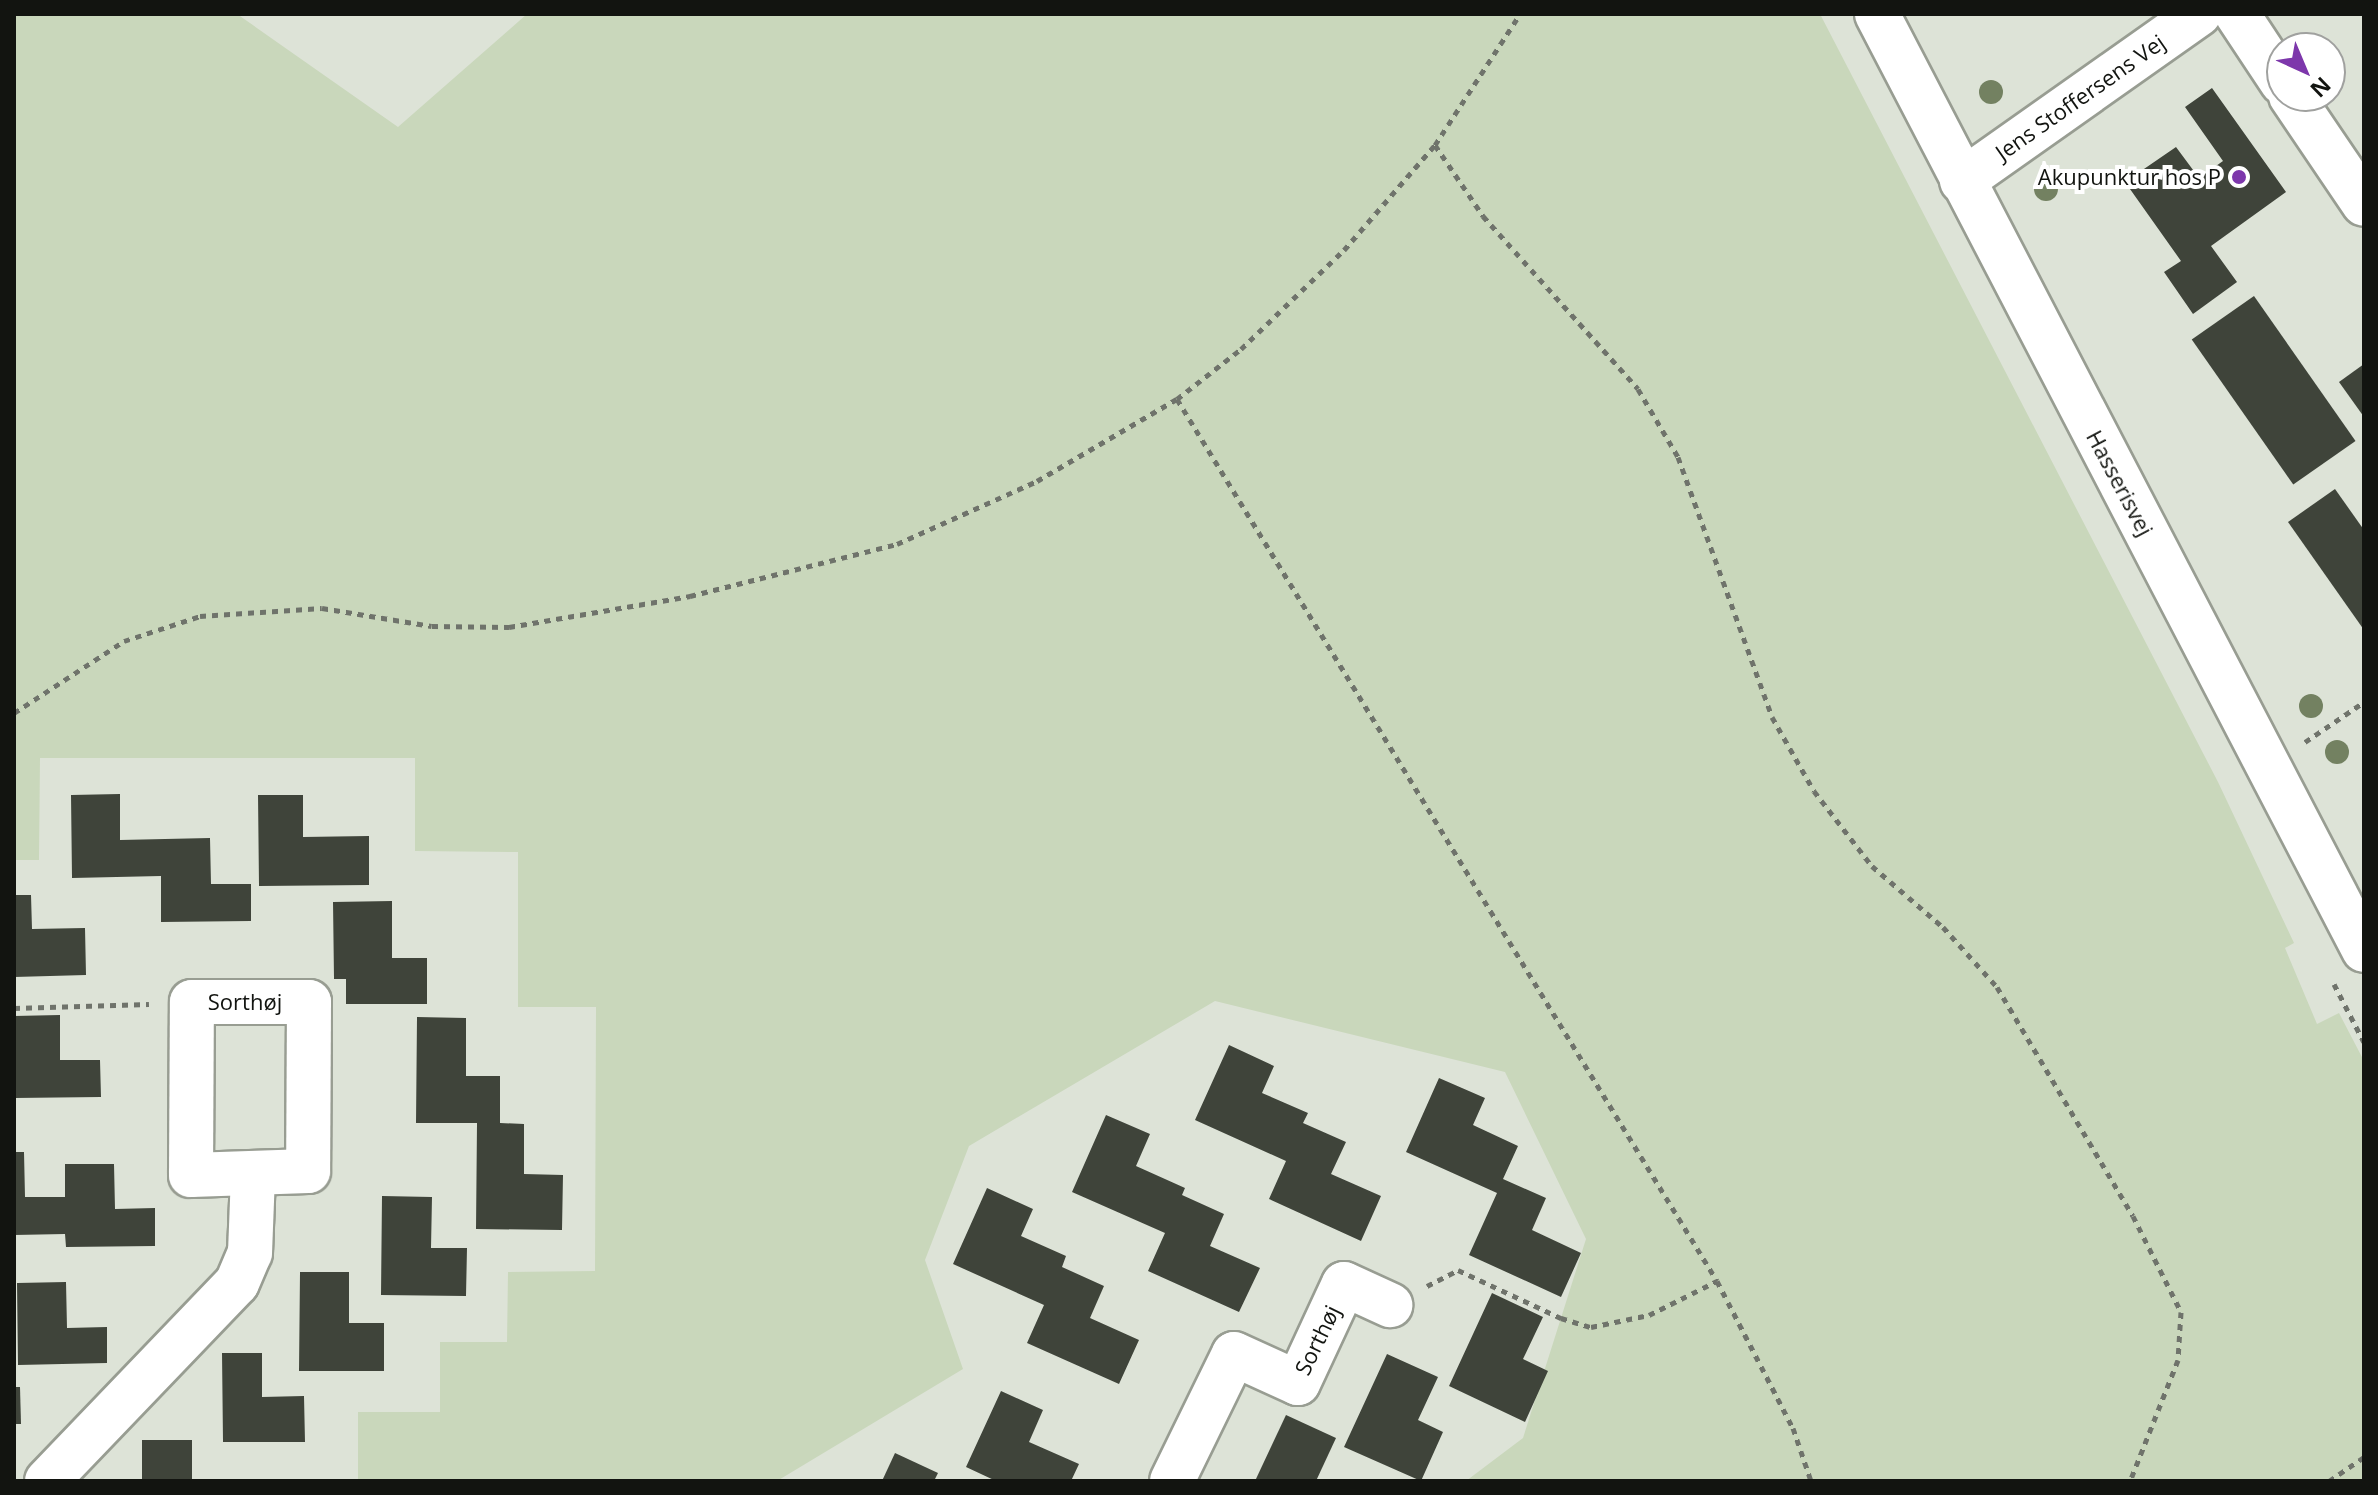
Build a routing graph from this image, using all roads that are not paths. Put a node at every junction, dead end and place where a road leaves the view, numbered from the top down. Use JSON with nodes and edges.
{"nodes":[{"id":1,"x":1877,"y":14,"type":"edge"},
{"id":2,"x":2199,"y":14,"type":"edge"},
{"id":3,"x":2237,"y":14,"type":"edge"},
{"id":4,"x":2266,"y":58,"type":"edge"},
{"id":5,"x":2302,"y":112,"type":"edge"},
{"id":6,"x":1962,"y":181,"type":"junction"},
{"id":7,"x":2364,"y":204,"type":"edge"},
{"id":8,"x":2364,"y":950,"type":"edge"},
{"id":9,"x":253,"y":1174,"type":"junction"},
{"id":10,"x":1390,"y":1305,"type":"road end"},
{"id":11,"x":47,"y":1481,"type":"edge"},
{"id":12,"x":1172,"y":1481,"type":"edge"}],
"edges":[{"from":1,"to":6,"type":"street","name":"Hasserisvej"},
{"from":2,"to":6,"type":"street","name":"Jens Stoffersens Vej"},
{"from":3,"to":4,"type":"street"},
{"from":5,"to":7,"type":"street"},
{"from":6,"to":8,"type":"street","name":"Hasserisvej"},
{"from":9,"to":9,"type":"street","name":"Sorthøj"},
{"from":9,"to":11,"type":"street"},
{"from":10,"to":12,"type":"street","name":"Sorthøj"}]}
